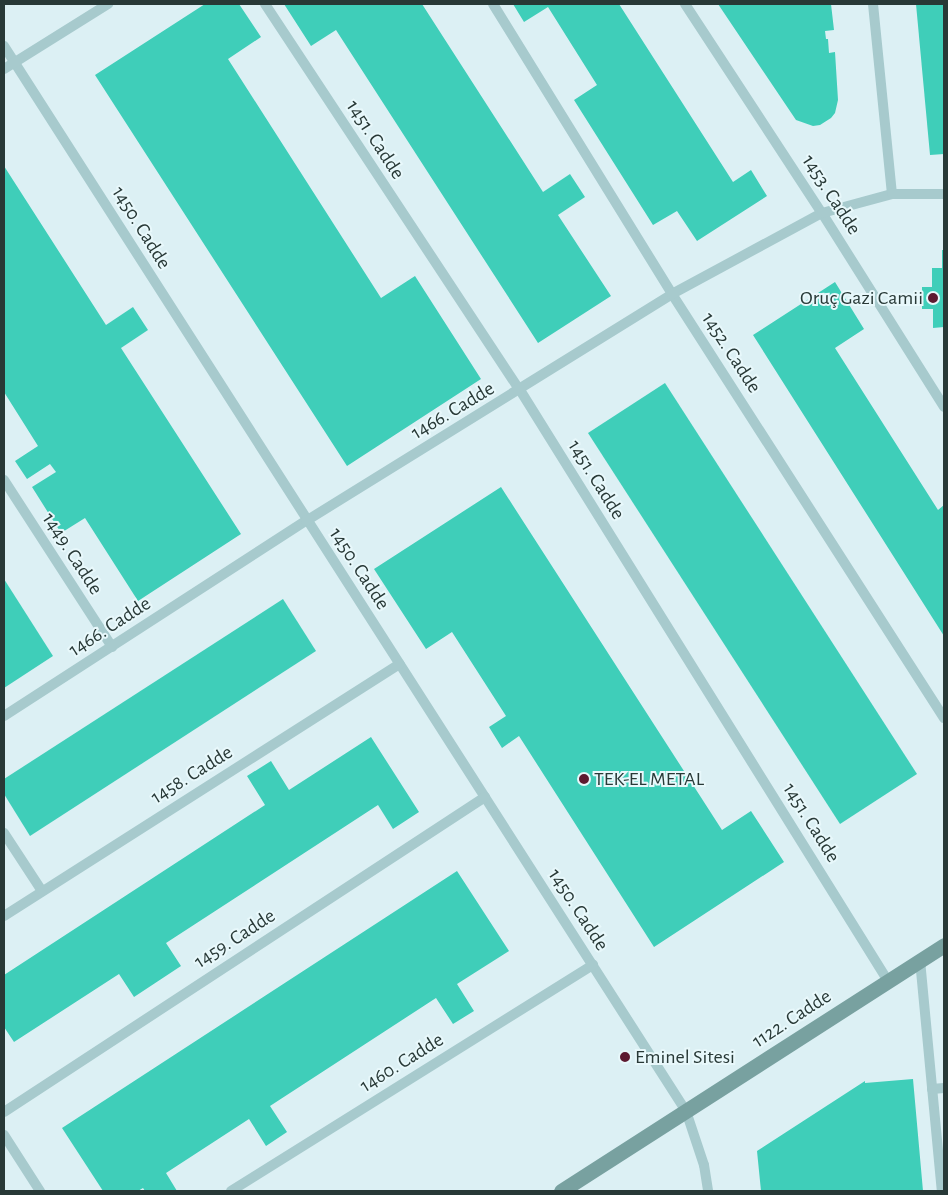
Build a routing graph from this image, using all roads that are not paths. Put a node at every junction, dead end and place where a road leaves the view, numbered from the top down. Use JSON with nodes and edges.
{"nodes":[{"id":1,"x":108,"y":4,"type":"edge"},
{"id":2,"x":265,"y":4,"type":"edge"},
{"id":3,"x":493,"y":4,"type":"edge"},
{"id":4,"x":686,"y":4,"type":"edge"},
{"id":5,"x":873,"y":4,"type":"edge"},
{"id":6,"x":4,"y":46,"type":"edge"},
{"id":7,"x":14,"y":63,"type":"junction"},
{"id":8,"x":4,"y":69,"type":"edge"},
{"id":9,"x":892,"y":194,"type":"junction"},
{"id":10,"x":944,"y":194,"type":"edge"},
{"id":11,"x":822,"y":213,"type":"junction"},
{"id":12,"x":672,"y":294,"type":"junction"},
{"id":13,"x":520,"y":390,"type":"junction"},
{"id":14,"x":944,"y":407,"type":"edge"},
{"id":15,"x":4,"y":480,"type":"edge"},
{"id":16,"x":306,"y":521,"type":"junction"},
{"id":17,"x":112,"y":647,"type":"junction"},
{"id":18,"x":400,"y":664,"type":"junction"},
{"id":19,"x":4,"y":716,"type":"edge"},
{"id":20,"x":944,"y":718,"type":"edge"},
{"id":21,"x":485,"y":797,"type":"junction"},
{"id":22,"x":4,"y":832,"type":"edge"},
{"id":23,"x":42,"y":891,"type":"junction"},
{"id":24,"x":4,"y":916,"type":"edge"},
{"id":25,"x":944,"y":945,"type":"edge"},
{"id":26,"x":920,"y":960,"type":"junction"},
{"id":27,"x":593,"y":965,"type":"junction"},
{"id":28,"x":888,"y":981,"type":"junction"},
{"id":29,"x":944,"y":1088,"type":"edge"},
{"id":30,"x":932,"y":1089,"type":"junction"},
{"id":31,"x":686,"y":1111,"type":"junction"},
{"id":32,"x":4,"y":1112,"type":"edge"},
{"id":33,"x":4,"y":1135,"type":"edge"},
{"id":34,"x":40,"y":1191,"type":"edge"},
{"id":35,"x":230,"y":1191,"type":"edge"},
{"id":36,"x":561,"y":1191,"type":"edge"},
{"id":37,"x":708,"y":1191,"type":"edge"},
{"id":38,"x":942,"y":1191,"type":"edge"}],
"edges":[{"from":1,"to":7,"type":"lane"},
{"from":2,"to":13,"type":"lane","name":"1451. Cadde"},
{"from":3,"to":12,"type":"lane","name":"1452. Cadde"},
{"from":4,"to":11,"type":"lane","name":"1453. Cadde"},
{"from":5,"to":9,"type":"lane"},
{"from":6,"to":7,"type":"lane","name":"1450. Cadde"},
{"from":7,"to":8,"type":"lane"},
{"from":7,"to":16,"type":"lane","name":"1450. Cadde"},
{"from":9,"to":10,"type":"lane","name":"1466. Cadde"},
{"from":9,"to":11,"type":"lane","name":"1466. Cadde"},
{"from":11,"to":12,"type":"lane","name":"1466. Cadde"},
{"from":11,"to":14,"type":"lane","name":"1453. Cadde"},
{"from":12,"to":13,"type":"lane","name":"1466. Cadde"},
{"from":12,"to":20,"type":"lane","name":"1452. Cadde"},
{"from":13,"to":16,"type":"lane","name":"1466. Cadde"},
{"from":13,"to":28,"type":"lane","name":"1451. Cadde"},
{"from":15,"to":17,"type":"lane","name":"1449. Cadde"},
{"from":16,"to":17,"type":"lane","name":"1466. Cadde"},
{"from":16,"to":18,"type":"lane","name":"1450. Cadde"},
{"from":17,"to":19,"type":"lane","name":"1466. Cadde"},
{"from":18,"to":21,"type":"lane","name":"1450. Cadde"},
{"from":18,"to":23,"type":"lane","name":"1458. Cadde"},
{"from":21,"to":27,"type":"lane","name":"1450. Cadde"},
{"from":21,"to":32,"type":"lane","name":"1459. Cadde"},
{"from":22,"to":23,"type":"lane"},
{"from":23,"to":24,"type":"lane","name":"1458. Cadde"},
{"from":25,"to":26,"type":"main road","name":"1122. Cadde"},
{"from":26,"to":28,"type":"main road","name":"1122. Cadde"},
{"from":26,"to":30,"type":"lane"},
{"from":27,"to":31,"type":"lane","name":"1450. Cadde"},
{"from":27,"to":35,"type":"lane","name":"1460. Cadde"},
{"from":28,"to":31,"type":"main road","name":"1122. Cadde"},
{"from":29,"to":30,"type":"lane"},
{"from":30,"to":38,"type":"lane"},
{"from":31,"to":36,"type":"main road","name":"1122. Cadde"},
{"from":31,"to":37,"type":"lane","name":"1450. Cadde"},
{"from":33,"to":34,"type":"lane"}]}
